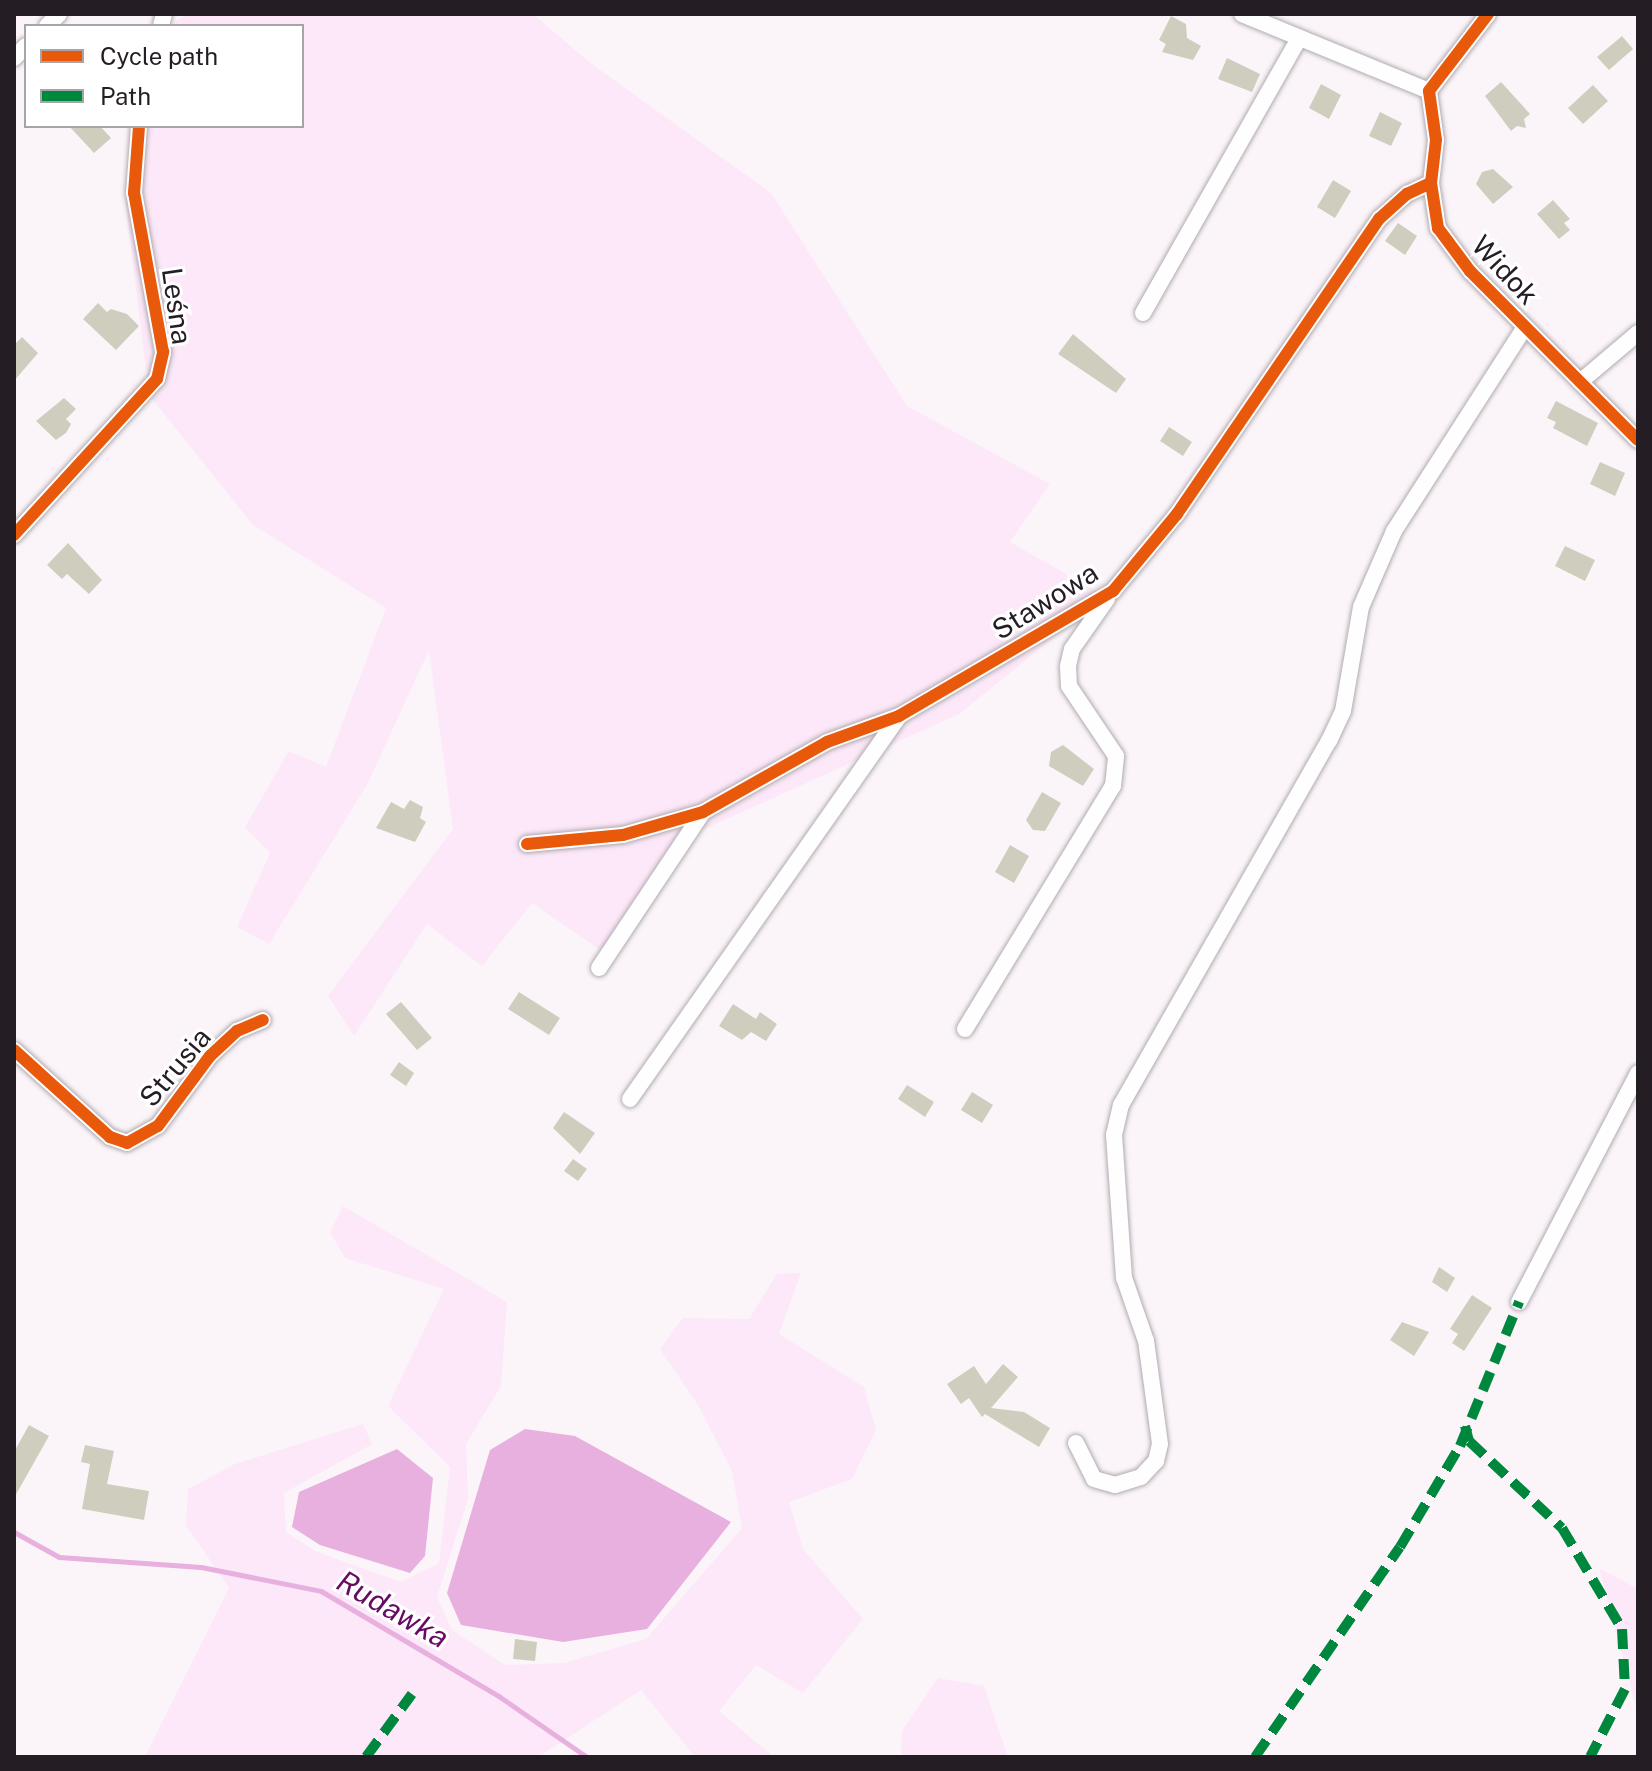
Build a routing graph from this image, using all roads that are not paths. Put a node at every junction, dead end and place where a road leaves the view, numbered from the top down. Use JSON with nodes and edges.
{"nodes":[{"id":1,"x":1242,"y":14,"type":"edge"},
{"id":2,"x":1488,"y":14,"type":"edge"},
{"id":3,"x":1299,"y":38,"type":"junction"},
{"id":4,"x":1429,"y":91,"type":"junction"},
{"id":5,"x":139,"y":128,"type":"edge"},
{"id":6,"x":1431,"y":183,"type":"junction"},
{"id":7,"x":1143,"y":313,"type":"dead end"},
{"id":8,"x":1525,"y":327,"type":"junction"},
{"id":9,"x":1638,"y":333,"type":"edge"},
{"id":10,"x":1580,"y":382,"type":"junction"},
{"id":11,"x":1638,"y":440,"type":"edge"},
{"id":12,"x":14,"y":535,"type":"edge"},
{"id":13,"x":1113,"y":591,"type":"junction"},
{"id":14,"x":899,"y":716,"type":"junction"},
{"id":15,"x":703,"y":812,"type":"junction"},
{"id":16,"x":527,"y":844,"type":"dead end"},
{"id":17,"x":599,"y":968,"type":"dead end"},
{"id":18,"x":263,"y":1020,"type":"dead end"},
{"id":19,"x":965,"y":1029,"type":"dead end"},
{"id":20,"x":14,"y":1050,"type":"edge"},
{"id":21,"x":1638,"y":1073,"type":"edge"},
{"id":22,"x":630,"y":1099,"type":"dead end"},
{"id":23,"x":1519,"y":1302,"type":"dead end"},
{"id":24,"x":1076,"y":1443,"type":"dead end"}],
"edges":[{"from":1,"to":3,"type":"street"},
{"from":2,"to":4,"type":"street"},
{"from":3,"to":4,"type":"street"},
{"from":3,"to":7,"type":"street"},
{"from":4,"to":6,"type":"street","name":"Widok"},
{"from":5,"to":12,"type":"street","name":"Leśna"},
{"from":6,"to":8,"type":"street","name":"Widok"},
{"from":6,"to":13,"type":"street","name":"Stawowa"},
{"from":8,"to":10,"type":"street","name":"Widok"},
{"from":8,"to":24,"type":"street"},
{"from":9,"to":10,"type":"street"},
{"from":10,"to":11,"type":"street","name":"Widok"},
{"from":13,"to":14,"type":"street","name":"Stawowa"},
{"from":13,"to":19,"type":"street"},
{"from":14,"to":15,"type":"street","name":"Stawowa"},
{"from":14,"to":22,"type":"street"},
{"from":15,"to":16,"type":"street","name":"Stawowa"},
{"from":15,"to":17,"type":"street"},
{"from":18,"to":20,"type":"street","name":"Strusia"},
{"from":21,"to":23,"type":"street"}]}
